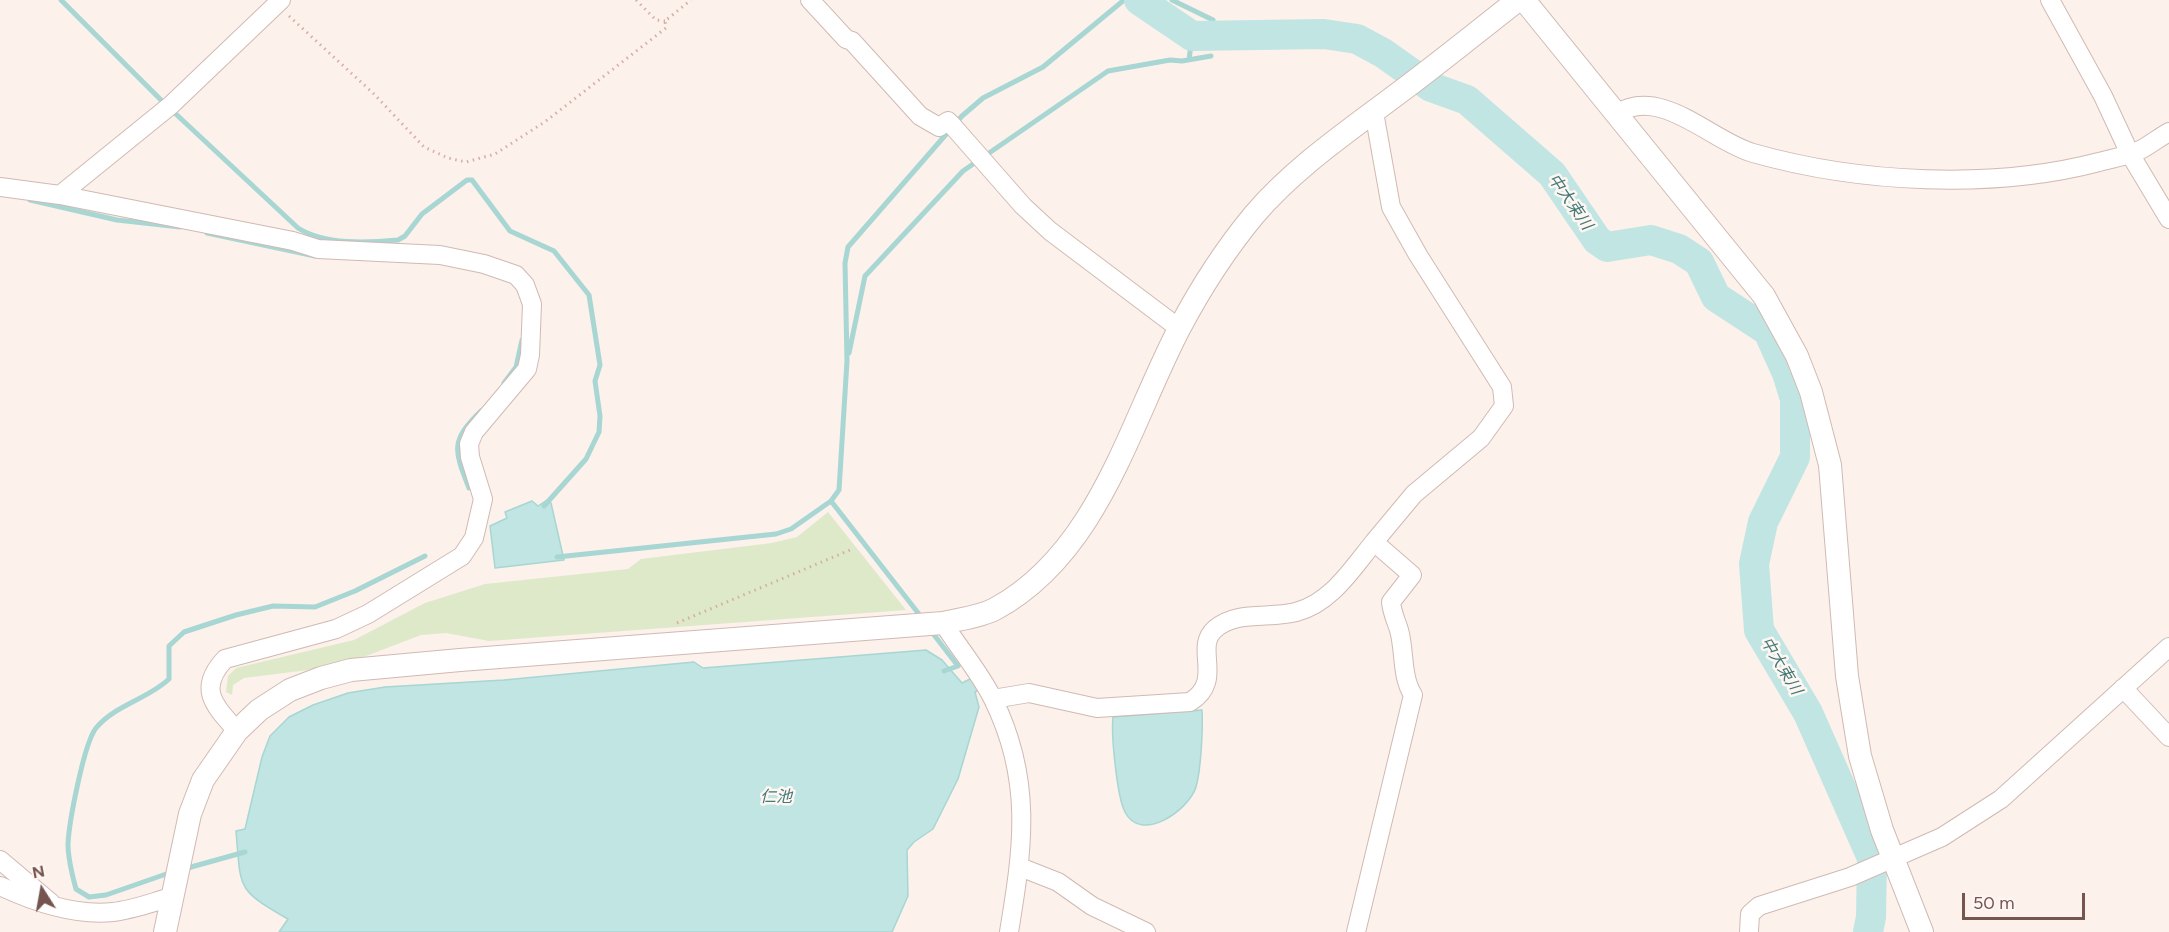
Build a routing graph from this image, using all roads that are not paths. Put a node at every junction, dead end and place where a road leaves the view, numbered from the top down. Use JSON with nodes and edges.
{"nodes":[{"id":1,"x":810,"y":0,"type":"edge"},
{"id":2,"x":1518,"y":0,"type":"edge"},
{"id":3,"x":1524,"y":0,"type":"edge"},
{"id":4,"x":2050,"y":0,"type":"edge"},
{"id":5,"x":279,"y":2,"type":"edge"},
{"id":6,"x":1374,"y":112,"type":"junction"},
{"id":7,"x":1616,"y":114,"type":"junction"},
{"id":8,"x":2169,"y":132,"type":"edge"},
{"id":9,"x":2130,"y":153,"type":"junction"},
{"id":10,"x":0,"y":187,"type":"edge"},
{"id":11,"x":60,"y":195,"type":"junction"},
{"id":12,"x":2169,"y":219,"type":"edge"},
{"id":13,"x":1179,"y":329,"type":"junction"},
{"id":14,"x":1374,"y":542,"type":"junction"},
{"id":15,"x":932,"y":624,"type":"junction"},
{"id":16,"x":2169,"y":647,"type":"edge"},
{"id":17,"x":2123,"y":688,"type":"junction"},
{"id":18,"x":993,"y":699,"type":"junction"},
{"id":19,"x":237,"y":731,"type":"junction"},
{"id":20,"x":2169,"y":737,"type":"edge"},
{"id":21,"x":0,"y":860,"type":"edge"},
{"id":22,"x":1881,"y":865,"type":"junction"},
{"id":23,"x":1020,"y":867,"type":"junction"},
{"id":24,"x":0,"y":886,"type":"edge"},
{"id":25,"x":173,"y":892,"type":"junction"},
{"id":26,"x":57,"y":908,"type":"junction"},
{"id":27,"x":165,"y":932,"type":"edge"},
{"id":28,"x":1010,"y":932,"type":"edge"},
{"id":29,"x":1146,"y":932,"type":"edge"},
{"id":30,"x":1356,"y":932,"type":"edge"},
{"id":31,"x":1749,"y":932,"type":"edge"},
{"id":32,"x":1922,"y":932,"type":"edge"}],
"edges":[{"from":1,"to":13,"type":"street"},
{"from":2,"to":6,"type":"street"},
{"from":3,"to":7,"type":"street"},
{"from":4,"to":9,"type":"street"},
{"from":5,"to":11,"type":"street"},
{"from":6,"to":13,"type":"street"},
{"from":6,"to":14,"type":"street"},
{"from":7,"to":9,"type":"street"},
{"from":7,"to":22,"type":"street"},
{"from":8,"to":9,"type":"street"},
{"from":9,"to":12,"type":"street"},
{"from":10,"to":11,"type":"street"},
{"from":11,"to":19,"type":"street"},
{"from":13,"to":15,"type":"street"},
{"from":14,"to":18,"type":"street"},
{"from":14,"to":30,"type":"street"},
{"from":15,"to":18,"type":"street"},
{"from":15,"to":19,"type":"street"},
{"from":16,"to":17,"type":"street"},
{"from":17,"to":20,"type":"street"},
{"from":17,"to":22,"type":"street"},
{"from":18,"to":23,"type":"street"},
{"from":19,"to":25,"type":"street"},
{"from":21,"to":26,"type":"street"},
{"from":22,"to":31,"type":"street"},
{"from":22,"to":32,"type":"street"},
{"from":23,"to":28,"type":"street"},
{"from":23,"to":29,"type":"street"},
{"from":24,"to":26,"type":"street"},
{"from":25,"to":26,"type":"street"},
{"from":25,"to":27,"type":"street"}]}
